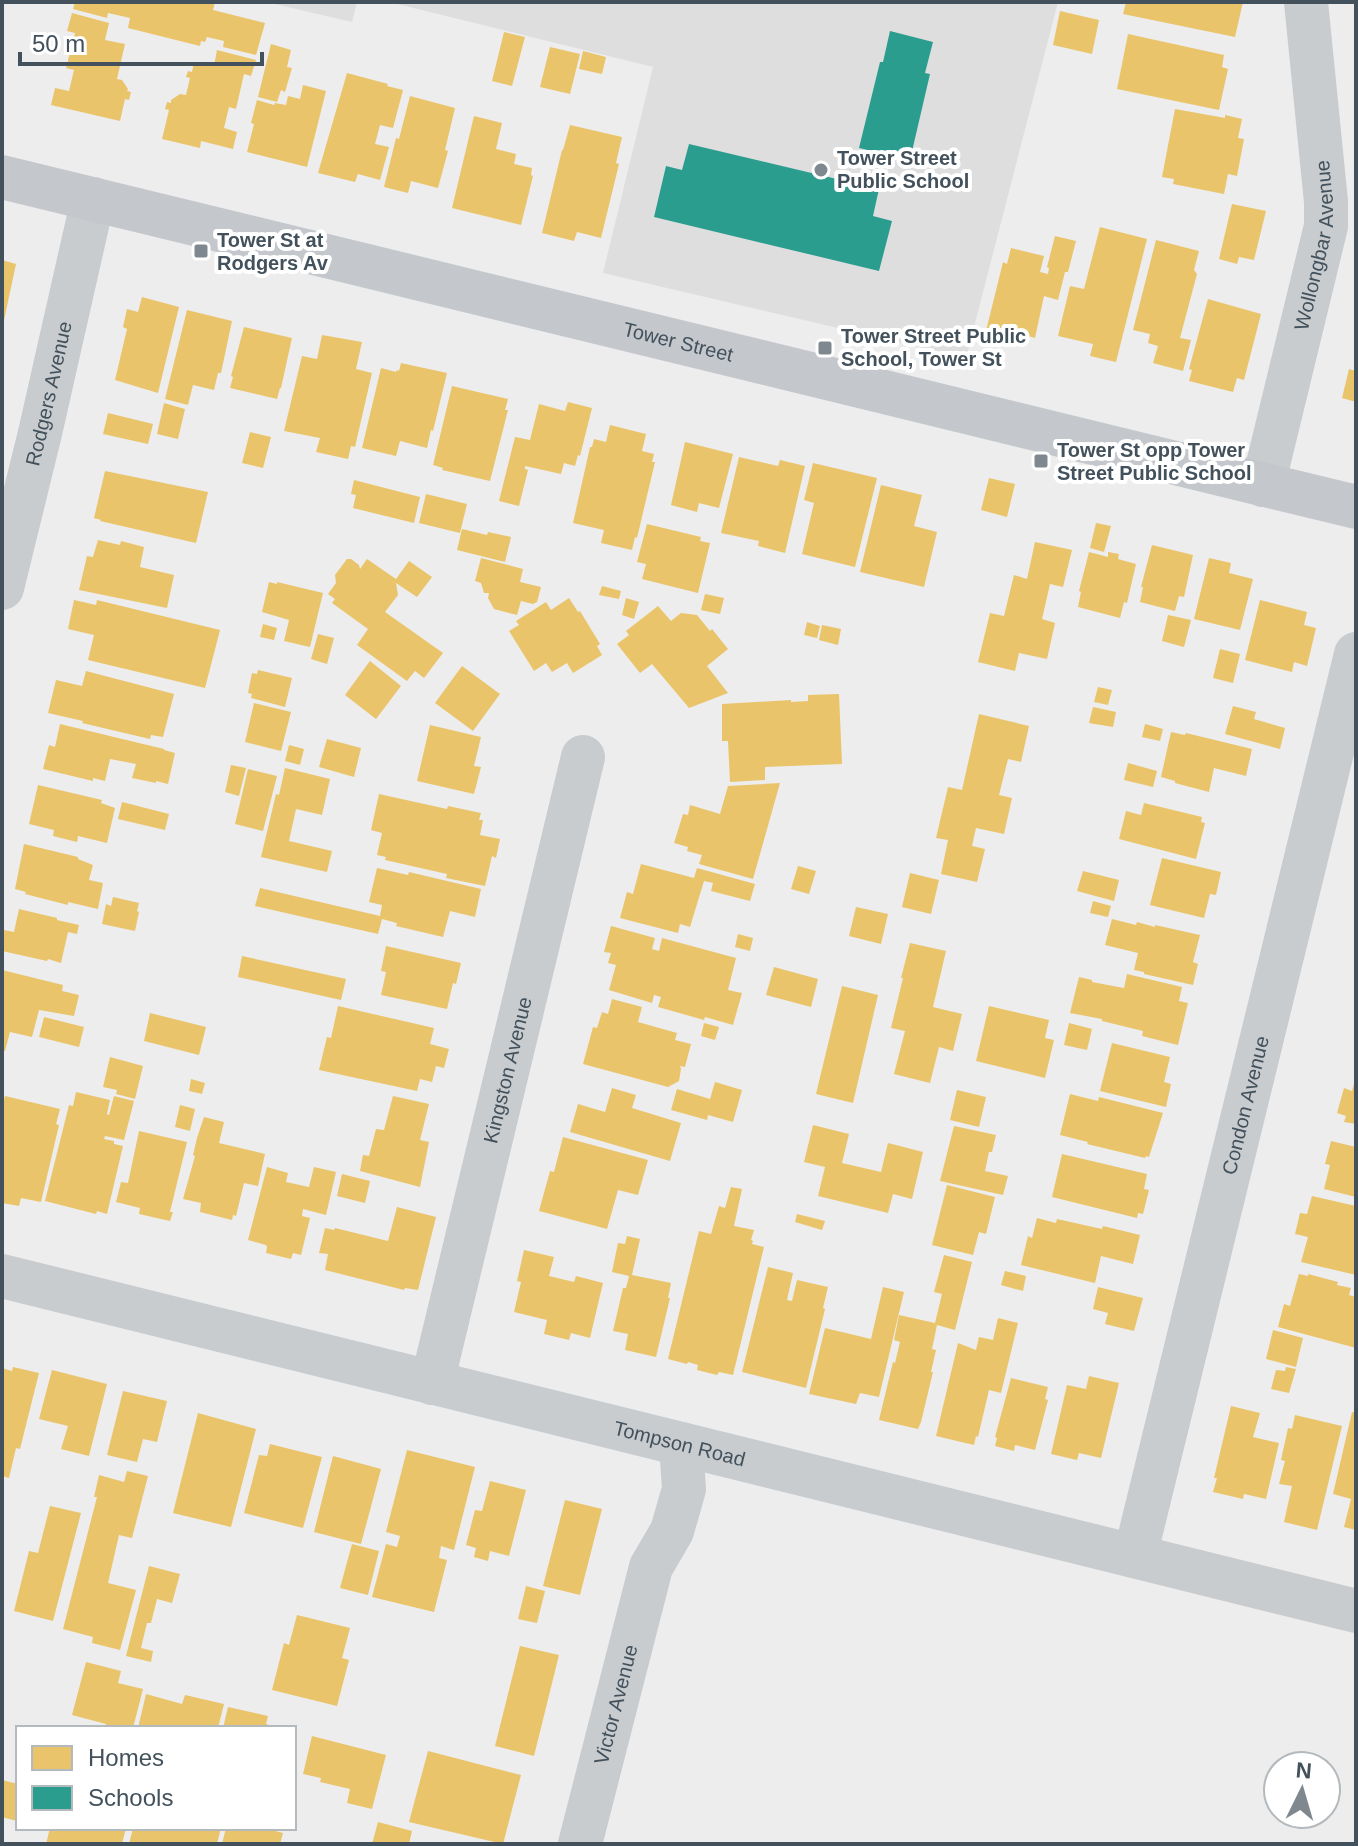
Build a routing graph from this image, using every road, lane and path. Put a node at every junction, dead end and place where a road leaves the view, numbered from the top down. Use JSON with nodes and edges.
{"nodes":[{"id":1,"x":1306,"y":2,"type":"edge"},
{"id":2,"x":2,"y":177,"type":"edge"},
{"id":3,"x":93,"y":199,"type":"junction"},
{"id":4,"x":1263,"y":485,"type":"junction"},
{"id":5,"x":1356,"y":507,"type":"edge"},
{"id":6,"x":2,"y":588,"type":"edge"},
{"id":7,"x":1356,"y":654,"type":"edge"},
{"id":8,"x":583,"y":757,"type":"dead end"},
{"id":9,"x":2,"y":1276,"type":"edge"},
{"id":10,"x":432,"y":1383,"type":"junction"},
{"id":11,"x":681,"y":1444,"type":"junction"},
{"id":12,"x":1135,"y":1556,"type":"junction"},
{"id":13,"x":1356,"y":1611,"type":"edge"},
{"id":14,"x":580,"y":1844,"type":"edge"}],
"edges":[{"from":1,"to":4,"type":"street","name":"Wollongbar Avenue"},
{"from":2,"to":3,"type":"main road","name":"Tower Street"},
{"from":3,"to":4,"type":"main road","name":"Tower Street"},
{"from":3,"to":6,"type":"street","name":"Rodgers Avenue"},
{"from":4,"to":5,"type":"main road","name":"Tower Street"},
{"from":7,"to":12,"type":"street","name":"Condon Avenue"},
{"from":8,"to":10,"type":"street","name":"Kingston Avenue"},
{"from":9,"to":10,"type":"street","name":"Tompson Road"},
{"from":10,"to":11,"type":"street","name":"Tompson Road"},
{"from":11,"to":12,"type":"street","name":"Tompson Road"},
{"from":11,"to":14,"type":"street","name":"Victor Avenue"},
{"from":12,"to":13,"type":"street","name":"Tompson Road"}]}
